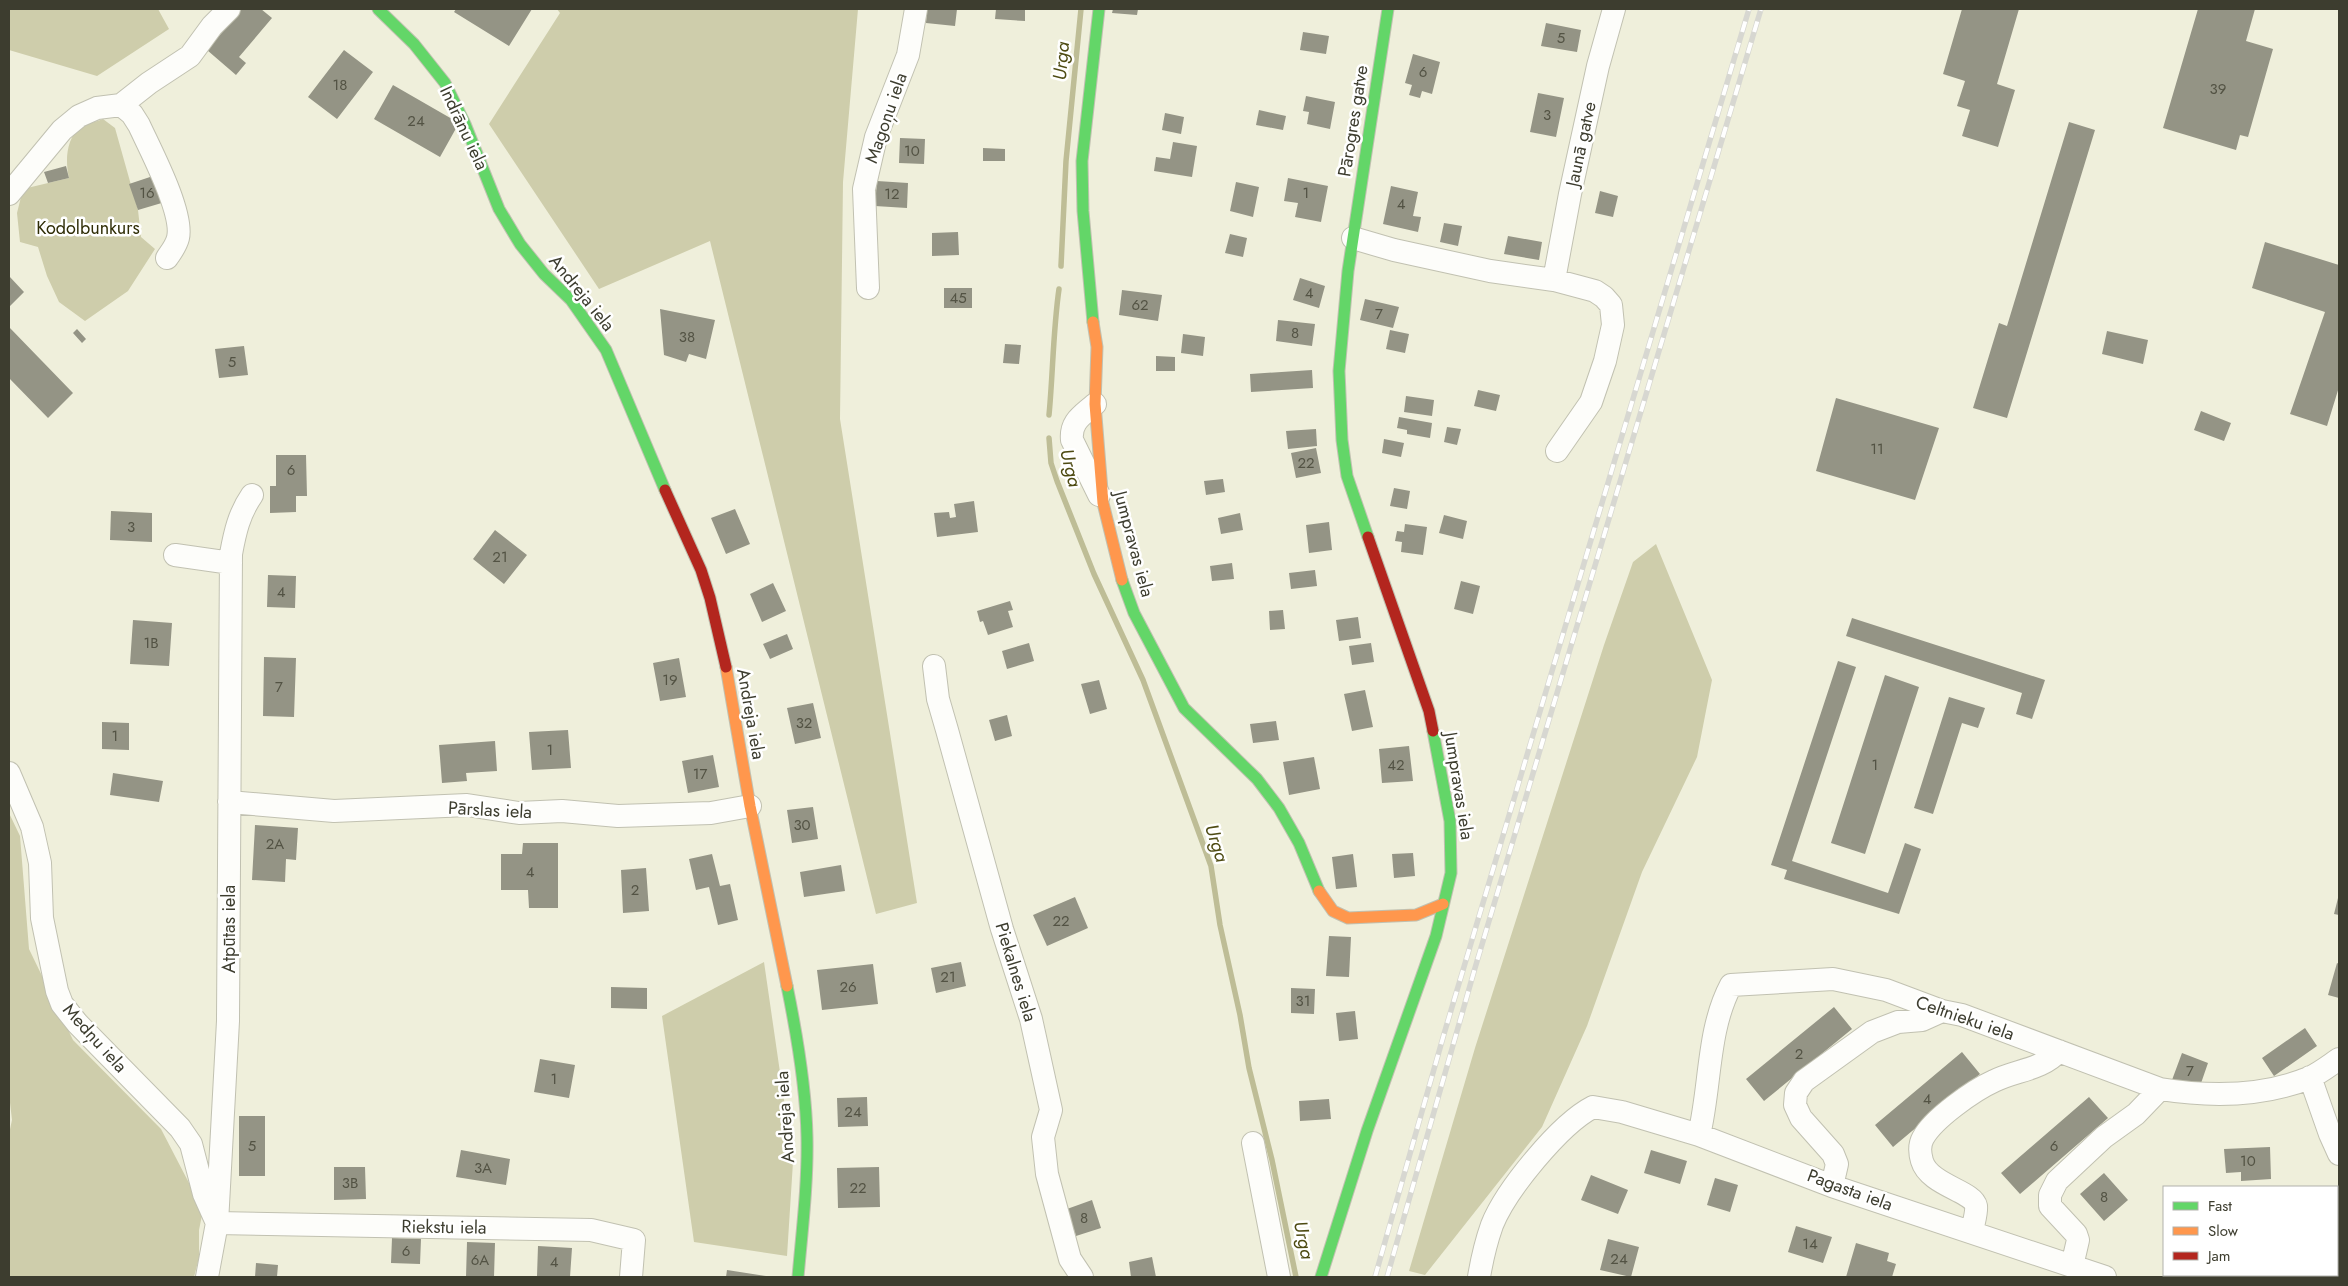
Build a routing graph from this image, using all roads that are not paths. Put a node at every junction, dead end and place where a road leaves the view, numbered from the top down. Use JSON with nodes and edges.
{"nodes":[{"id":1,"x":229,"y":9,"type":"edge"},
{"id":2,"x":378,"y":9,"type":"edge"},
{"id":3,"x":916,"y":9,"type":"edge"},
{"id":4,"x":1099,"y":9,"type":"edge"},
{"id":5,"x":1388,"y":9,"type":"edge"},
{"id":6,"x":1614,"y":9,"type":"edge"},
{"id":7,"x":121,"y":105,"type":"junction"},
{"id":8,"x":9,"y":194,"type":"edge"},
{"id":9,"x":499,"y":209,"type":"joint"},
{"id":10,"x":1353,"y":238,"type":"junction"},
{"id":11,"x":167,"y":258,"type":"dead end"},
{"id":12,"x":1554,"y":280,"type":"junction"},
{"id":13,"x":868,"y":288,"type":"dead end"},
{"id":14,"x":1095,"y":404,"type":"joint"},
{"id":15,"x":1557,"y":451,"type":"dead end"},
{"id":16,"x":252,"y":495,"type":"dead end"},
{"id":17,"x":1103,"y":503,"type":"joint"},
{"id":18,"x":175,"y":555,"type":"dead end"},
{"id":19,"x":231,"y":572,"type":"junction"},
{"id":20,"x":934,"y":666,"type":"dead end"},
{"id":21,"x":9,"y":773,"type":"edge"},
{"id":22,"x":229,"y":802,"type":"junction"},
{"id":23,"x":750,"y":806,"type":"junction"},
{"id":24,"x":1443,"y":904,"type":"junction"},
{"id":25,"x":1942,"y":1011,"type":"junction"},
{"id":26,"x":2059,"y":1051,"type":"junction"},
{"id":27,"x":2339,"y":1060,"type":"edge"},
{"id":28,"x":2310,"y":1077,"type":"junction"},
{"id":29,"x":2160,"y":1089,"type":"junction"},
{"id":30,"x":1699,"y":1134,"type":"junction"},
{"id":31,"x":1252,"y":1143,"type":"dead end"},
{"id":32,"x":2339,"y":1154,"type":"edge"},
{"id":33,"x":1832,"y":1186,"type":"junction"},
{"id":34,"x":216,"y":1224,"type":"junction"},
{"id":35,"x":1972,"y":1232,"type":"junction"},
{"id":36,"x":2086,"y":1273,"type":"edge"},
{"id":37,"x":207,"y":1277,"type":"edge"},
{"id":38,"x":631,"y":1277,"type":"edge"},
{"id":39,"x":798,"y":1277,"type":"edge"},
{"id":40,"x":1082,"y":1277,"type":"edge"},
{"id":41,"x":1279,"y":1277,"type":"edge"},
{"id":42,"x":1320,"y":1277,"type":"edge"},
{"id":43,"x":1479,"y":1277,"type":"edge"}],
"edges":[{"from":1,"to":7,"type":"street"},
{"from":2,"to":9,"type":"street","name":"Indrānu iela"},
{"from":3,"to":13,"type":"street","name":"Magoņu iela"},
{"from":4,"to":14,"type":"street"},
{"from":5,"to":10,"type":"street","name":"Pārogres gatve"},
{"from":6,"to":12,"type":"street","name":"Jaunā gatve"},
{"from":7,"to":8,"type":"street"},
{"from":7,"to":11,"type":"street"},
{"from":9,"to":23,"type":"street","name":"Andreja iela"},
{"from":10,"to":12,"type":"street"},
{"from":10,"to":24,"type":"street","name":"Jumpravas iela"},
{"from":12,"to":15,"type":"street"},
{"from":14,"to":17,"type":"street"},
{"from":16,"to":19,"type":"street","name":"Atpūtas iela"},
{"from":17,"to":24,"type":"street","name":"Jumpravas iela"},
{"from":18,"to":19,"type":"street"},
{"from":19,"to":22,"type":"street","name":"Atpūtas iela"},
{"from":20,"to":40,"type":"street","name":"Piekalnes iela"},
{"from":21,"to":34,"type":"street","name":"Medņu iela"},
{"from":22,"to":23,"type":"street","name":"Pārslas iela"},
{"from":22,"to":34,"type":"street","name":"Atpūtas iela"},
{"from":23,"to":39,"type":"street","name":"Andreja iela"},
{"from":24,"to":42,"type":"street","name":"Jumpravas iela"},
{"from":25,"to":26,"type":"street","name":"Celtnieku iela"},
{"from":25,"to":30,"type":"street","name":"Celtnieku iela"},
{"from":25,"to":33,"type":"street"},
{"from":26,"to":29,"type":"street","name":"Celtnieku iela"},
{"from":26,"to":35,"type":"street"},
{"from":27,"to":28,"type":"street","name":"Celtnieku iela"},
{"from":28,"to":29,"type":"street","name":"Celtnieku iela"},
{"from":28,"to":32,"type":"street"},
{"from":29,"to":36,"type":"street"},
{"from":30,"to":33,"type":"street","name":"Pagasta iela"},
{"from":30,"to":43,"type":"street","name":"Pagasta iela"},
{"from":31,"to":41,"type":"street"},
{"from":33,"to":35,"type":"street","name":"Pagasta iela"},
{"from":34,"to":37,"type":"street","name":"Atpūtas iela"},
{"from":34,"to":38,"type":"street","name":"Riekstu iela"},
{"from":35,"to":36,"type":"street","name":"Pagasta iela"}]}
